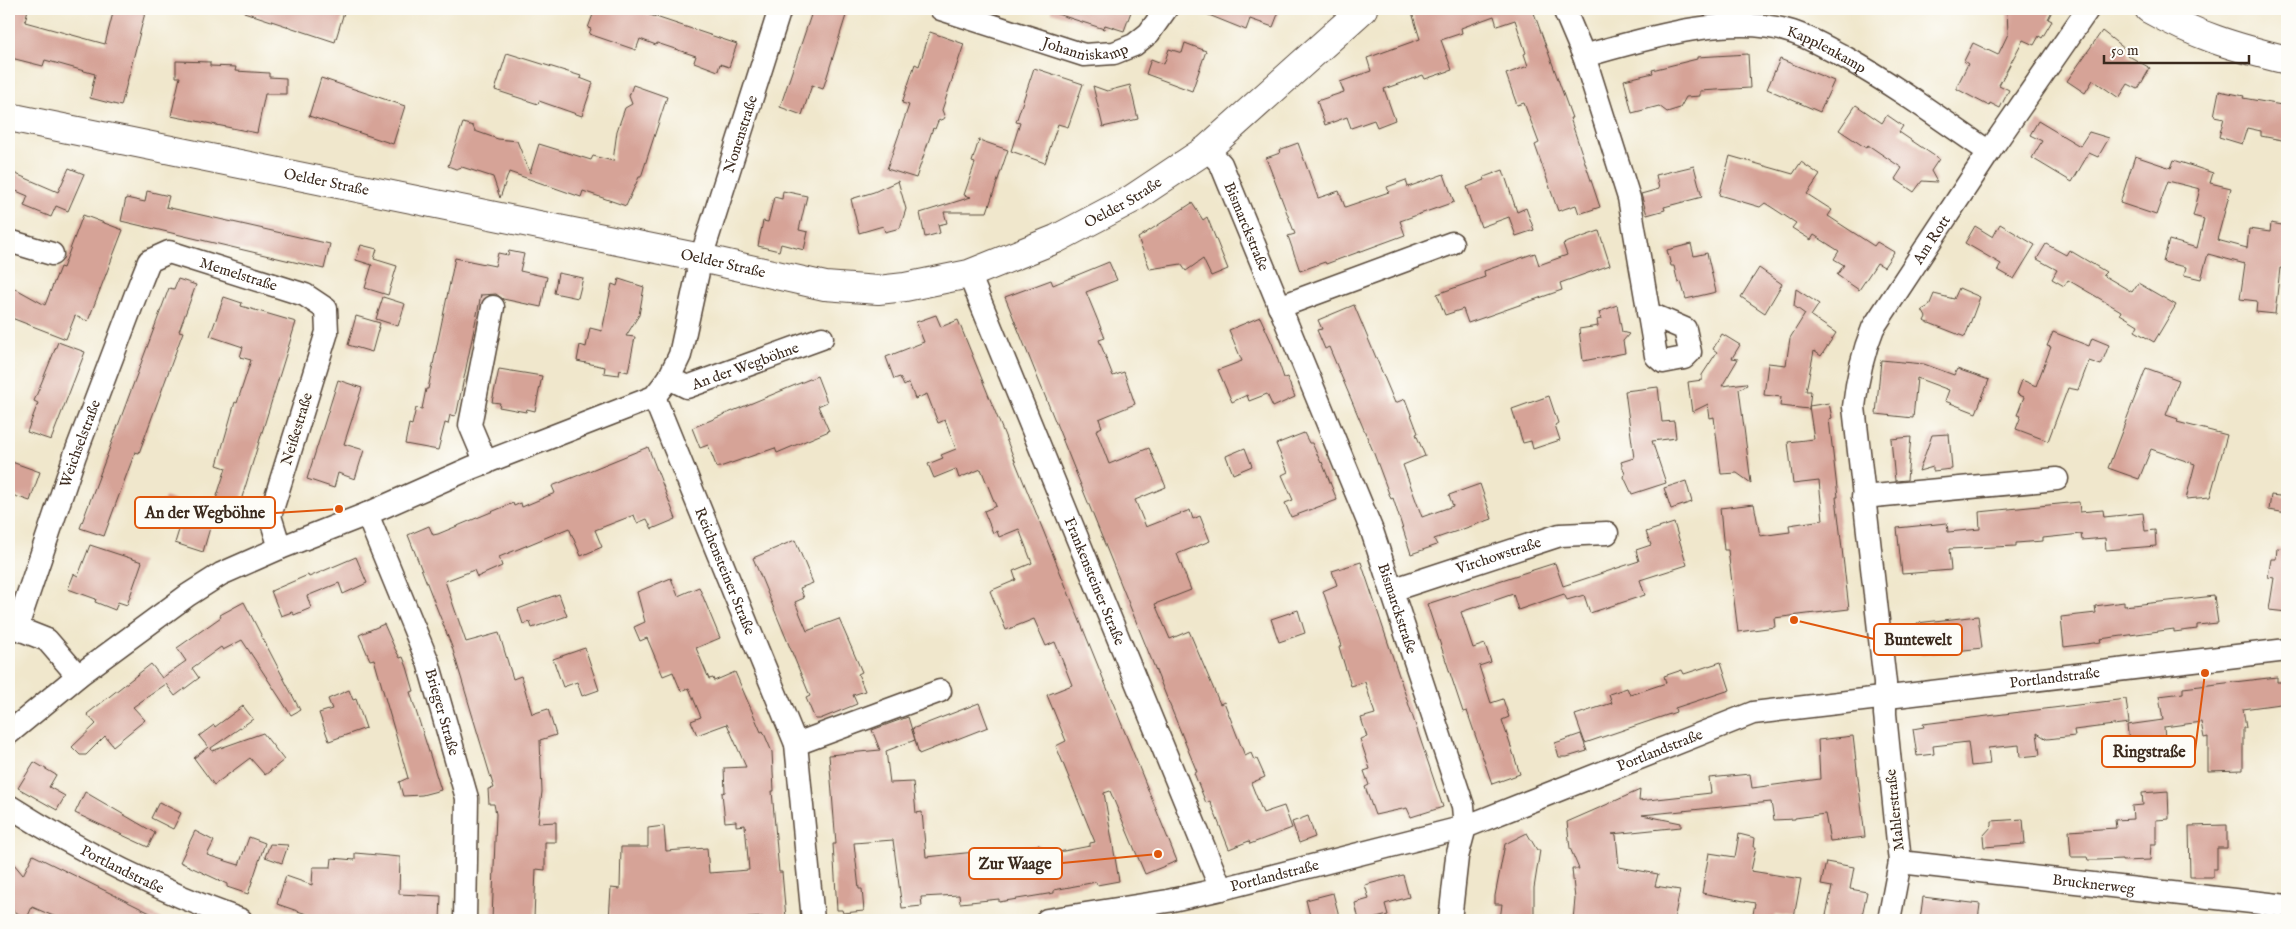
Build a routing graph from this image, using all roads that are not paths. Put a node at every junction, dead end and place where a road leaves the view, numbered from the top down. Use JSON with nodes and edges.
{"nodes":[{"id":1,"x":780,"y":9,"type":"edge"},
{"id":2,"x":941,"y":9,"type":"edge"},
{"id":3,"x":1166,"y":9,"type":"edge"},
{"id":4,"x":1363,"y":9,"type":"edge"},
{"id":5,"x":1564,"y":9,"type":"edge"},
{"id":6,"x":2088,"y":9,"type":"edge"},
{"id":7,"x":2149,"y":9,"type":"edge"},
{"id":8,"x":992,"y":17,"type":"edge"},
{"id":9,"x":1584,"y":56,"type":"junction"},
{"id":10,"x":2287,"y":60,"type":"edge"},
{"id":11,"x":9,"y":117,"type":"edge"},
{"id":12,"x":1207,"y":149,"type":"junction"},
{"id":13,"x":1989,"y":152,"type":"junction"},
{"id":14,"x":9,"y":241,"type":"edge"},
{"id":15,"x":1452,"y":243,"type":"dead end"},
{"id":16,"x":52,"y":254,"type":"dead end"},
{"id":17,"x":701,"y":258,"type":"junction"},
{"id":18,"x":149,"y":261,"type":"joint"},
{"id":19,"x":969,"y":274,"type":"junction"},
{"id":20,"x":493,"y":307,"type":"dead end"},
{"id":21,"x":1279,"y":307,"type":"junction"},
{"id":22,"x":326,"y":309,"type":"joint"},
{"id":23,"x":1648,"y":313,"type":"dead end"},
{"id":24,"x":822,"y":338,"type":"dead end"},
{"id":25,"x":670,"y":378,"type":"junction"},
{"id":26,"x":654,"y":397,"type":"junction"},
{"id":27,"x":486,"y":463,"type":"junction"},
{"id":28,"x":2057,"y":479,"type":"dead end"},
{"id":29,"x":1863,"y":497,"type":"junction"},
{"id":30,"x":367,"y":514,"type":"junction"},
{"id":31,"x":1607,"y":532,"type":"dead end"},
{"id":32,"x":280,"y":548,"type":"junction"},
{"id":33,"x":1392,"y":590,"type":"junction"},
{"id":34,"x":13,"y":626,"type":"edge"},
{"id":35,"x":2287,"y":650,"type":"edge"},
{"id":36,"x":78,"y":676,"type":"junction"},
{"id":37,"x":940,"y":691,"type":"dead end"},
{"id":38,"x":1886,"y":699,"type":"junction"},
{"id":39,"x":9,"y":733,"type":"edge"},
{"id":40,"x":796,"y":744,"type":"junction"},
{"id":41,"x":9,"y":806,"type":"edge"},
{"id":42,"x":1465,"y":828,"type":"junction"},
{"id":43,"x":1900,"y":862,"type":"junction"},
{"id":44,"x":1221,"y":890,"type":"junction"},
{"id":45,"x":2287,"y":906,"type":"edge"},
{"id":46,"x":241,"y":920,"type":"edge"},
{"id":47,"x":465,"y":920,"type":"edge"},
{"id":48,"x":813,"y":920,"type":"edge"},
{"id":49,"x":1047,"y":920,"type":"edge"},
{"id":50,"x":1450,"y":920,"type":"edge"},
{"id":51,"x":1889,"y":920,"type":"edge"}],
"edges":[{"from":1,"to":17,"type":"street","name":"Nonenstraße"},
{"from":2,"to":8,"type":"street","name":"Johanniskamp"},
{"from":3,"to":8,"type":"street","name":"Johanniskamp"},
{"from":4,"to":12,"type":"street","name":"Oelder Straße"},
{"from":5,"to":9,"type":"street"},
{"from":6,"to":13,"type":"street","name":"Am Rott"},
{"from":7,"to":10,"type":"street"},
{"from":9,"to":13,"type":"street","name":"Kapplenkamp"},
{"from":9,"to":23,"type":"street"},
{"from":11,"to":17,"type":"street","name":"Oelder Straße"},
{"from":12,"to":19,"type":"street","name":"Oelder Straße"},
{"from":12,"to":21,"type":"street","name":"Bismarckstraße"},
{"from":13,"to":29,"type":"street","name":"Am Rott"},
{"from":14,"to":16,"type":"street"},
{"from":15,"to":21,"type":"street"},
{"from":17,"to":19,"type":"street","name":"Oelder Straße"},
{"from":17,"to":25,"type":"street","name":"An der Wegböhne"},
{"from":18,"to":22,"type":"street","name":"Memelstraße"},
{"from":18,"to":34,"type":"street","name":"Weichselstraße"},
{"from":19,"to":44,"type":"street","name":"Frankensteiner Straße"},
{"from":20,"to":27,"type":"street"},
{"from":21,"to":33,"type":"street","name":"Bismarckstraße"},
{"from":22,"to":32,"type":"street","name":"Neißestraße"},
{"from":24,"to":25,"type":"street","name":"An der Wegböhne"},
{"from":25,"to":26,"type":"street","name":"An der Wegböhne"},
{"from":26,"to":27,"type":"street","name":"An der Wegböhne"},
{"from":26,"to":40,"type":"street","name":"Reichensteiner Straße"},
{"from":27,"to":30,"type":"street","name":"An der Wegböhne"},
{"from":28,"to":29,"type":"street"},
{"from":29,"to":38,"type":"street","name":"Am Rott"},
{"from":30,"to":32,"type":"street","name":"An der Wegböhne"},
{"from":30,"to":47,"type":"street","name":"Brieger Straße"},
{"from":31,"to":33,"type":"street","name":"Virchowstraße"},
{"from":32,"to":36,"type":"street","name":"An der Wegböhne"},
{"from":33,"to":42,"type":"street","name":"Bismarckstraße"},
{"from":34,"to":36,"type":"street"},
{"from":35,"to":38,"type":"street","name":"Portlandstraße"},
{"from":36,"to":39,"type":"street","name":"An der Wegböhne"},
{"from":37,"to":40,"type":"street"},
{"from":38,"to":42,"type":"street","name":"Portlandstraße"},
{"from":38,"to":43,"type":"street","name":"Mahlerstraße"},
{"from":40,"to":48,"type":"street","name":"Reichensteiner Straße"},
{"from":41,"to":46,"type":"street","name":"Portlandstraße"},
{"from":42,"to":44,"type":"street","name":"Portlandstraße"},
{"from":42,"to":50,"type":"street","name":"Bismarckstraße"},
{"from":43,"to":45,"type":"street","name":"Brucknerweg"},
{"from":43,"to":51,"type":"street","name":"Mahlerstraße"},
{"from":44,"to":49,"type":"street","name":"Portlandstraße"}]}
